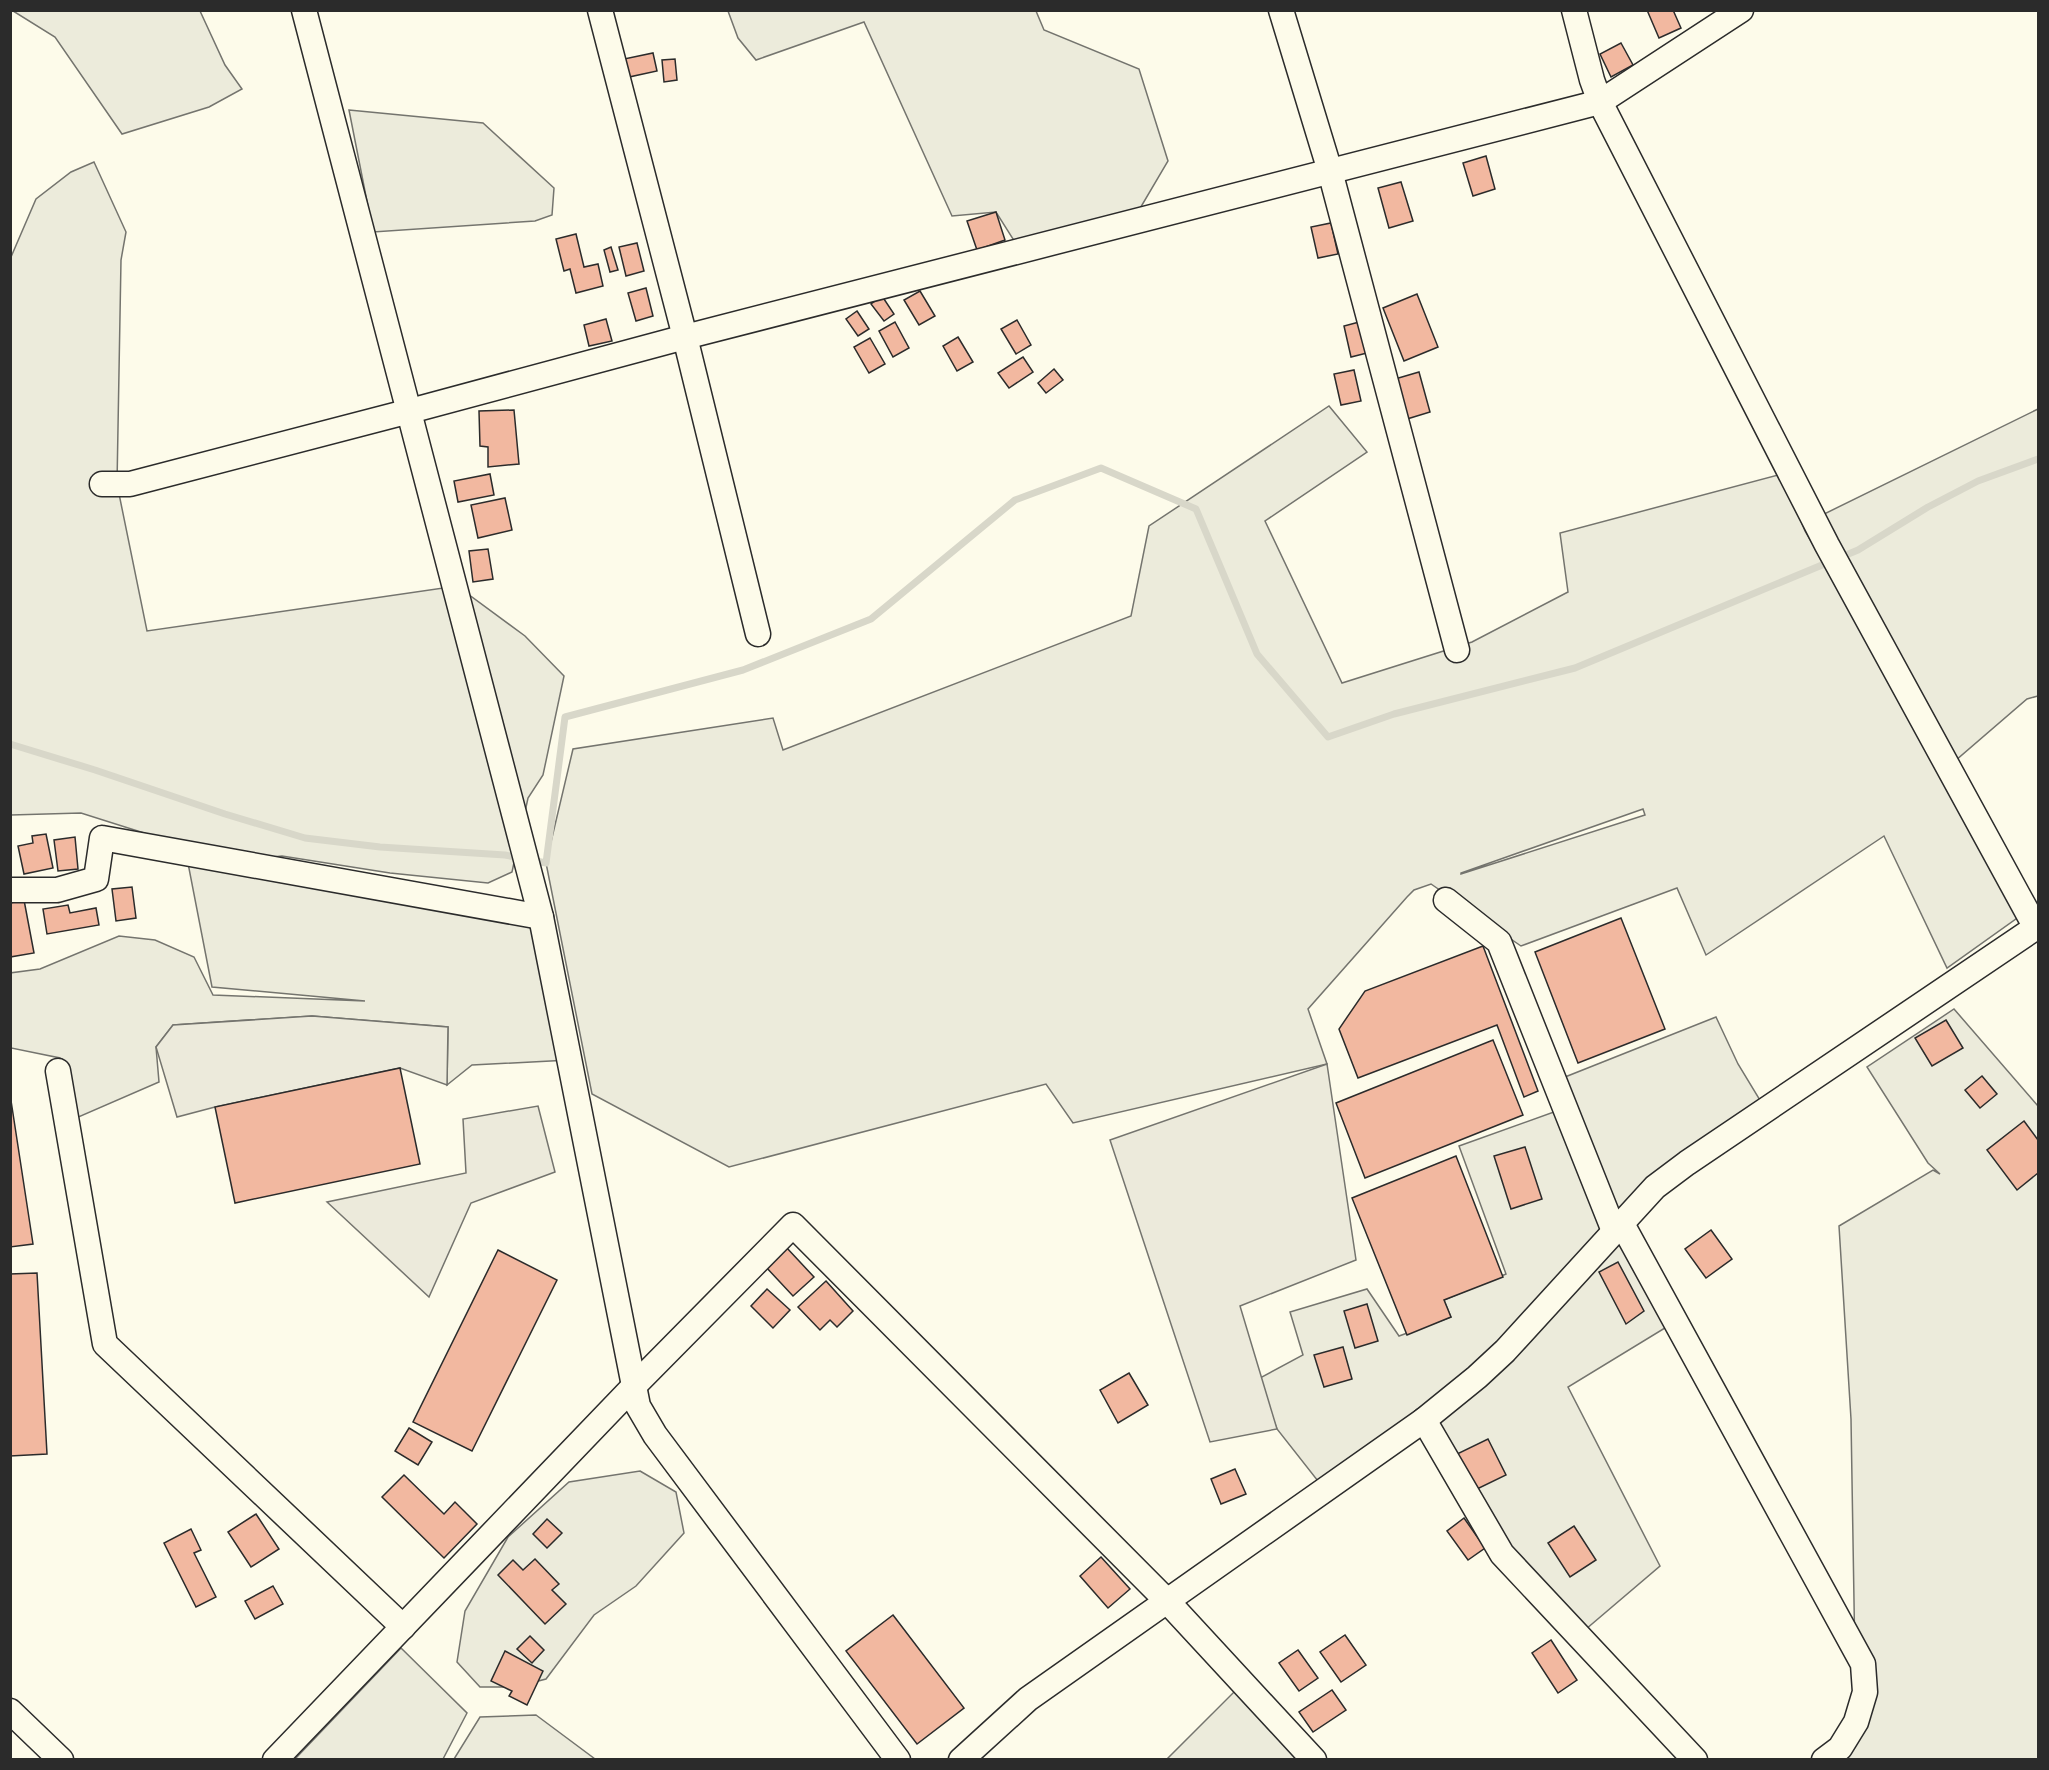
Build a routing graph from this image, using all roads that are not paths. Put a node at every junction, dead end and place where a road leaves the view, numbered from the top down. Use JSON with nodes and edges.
{"nodes":[{"id":1,"x":304,"y":10,"type":"edge"},
{"id":2,"x":600,"y":10,"type":"edge"},
{"id":3,"x":1281,"y":10,"type":"edge"},
{"id":4,"x":1574,"y":10,"type":"edge"},
{"id":5,"x":1741,"y":10,"type":"edge"},
{"id":6,"x":1600,"y":102,"type":"junction"},
{"id":7,"x":1330,"y":171,"type":"junction"},
{"id":8,"x":685,"y":336,"type":"junction"},
{"id":9,"x":410,"y":411,"type":"junction"},
{"id":10,"x":102,"y":484,"type":"dead end"},
{"id":11,"x":758,"y":634,"type":"dead end"},
{"id":12,"x":1457,"y":650,"type":"dead end"},
{"id":13,"x":10,"y":890,"type":"edge"},
{"id":14,"x":1446,"y":900,"type":"dead end"},
{"id":15,"x":541,"y":917,"type":"junction"},
{"id":16,"x":2037,"y":927,"type":"edge"},
{"id":17,"x":58,"y":1071,"type":"dead end"},
{"id":18,"x":1617,"y":1227,"type":"junction"},
{"id":19,"x":634,"y":1386,"type":"junction"},
{"id":20,"x":1424,"y":1420,"type":"junction"},
{"id":21,"x":1167,"y":1601,"type":"junction"},
{"id":22,"x":403,"y":1627,"type":"junction"},
{"id":23,"x":10,"y":1711,"type":"edge"},
{"id":24,"x":61,"y":1760,"type":"edge"},
{"id":25,"x":275,"y":1760,"type":"edge"},
{"id":26,"x":898,"y":1760,"type":"edge"},
{"id":27,"x":961,"y":1760,"type":"edge"},
{"id":28,"x":1314,"y":1760,"type":"edge"},
{"id":29,"x":1695,"y":1760,"type":"edge"},
{"id":30,"x":1824,"y":1760,"type":"edge"}],
"edges":[{"from":1,"to":9,"type":"street"},
{"from":2,"to":8,"type":"street"},
{"from":3,"to":7,"type":"street"},
{"from":4,"to":6,"type":"street"},
{"from":5,"to":6,"type":"street"},
{"from":6,"to":7,"type":"street"},
{"from":6,"to":16,"type":"street"},
{"from":7,"to":8,"type":"street"},
{"from":7,"to":12,"type":"street"},
{"from":8,"to":9,"type":"street"},
{"from":8,"to":11,"type":"street"},
{"from":9,"to":10,"type":"street"},
{"from":9,"to":15,"type":"street"},
{"from":13,"to":15,"type":"street"},
{"from":14,"to":18,"type":"street"},
{"from":15,"to":19,"type":"street"},
{"from":16,"to":18,"type":"street"},
{"from":17,"to":22,"type":"street"},
{"from":18,"to":20,"type":"street"},
{"from":18,"to":30,"type":"street"},
{"from":19,"to":21,"type":"street"},
{"from":19,"to":22,"type":"street"},
{"from":19,"to":26,"type":"street"},
{"from":20,"to":21,"type":"street"},
{"from":20,"to":29,"type":"street"},
{"from":21,"to":27,"type":"street"},
{"from":21,"to":28,"type":"street"},
{"from":22,"to":25,"type":"street"},
{"from":23,"to":24,"type":"street"}]}
